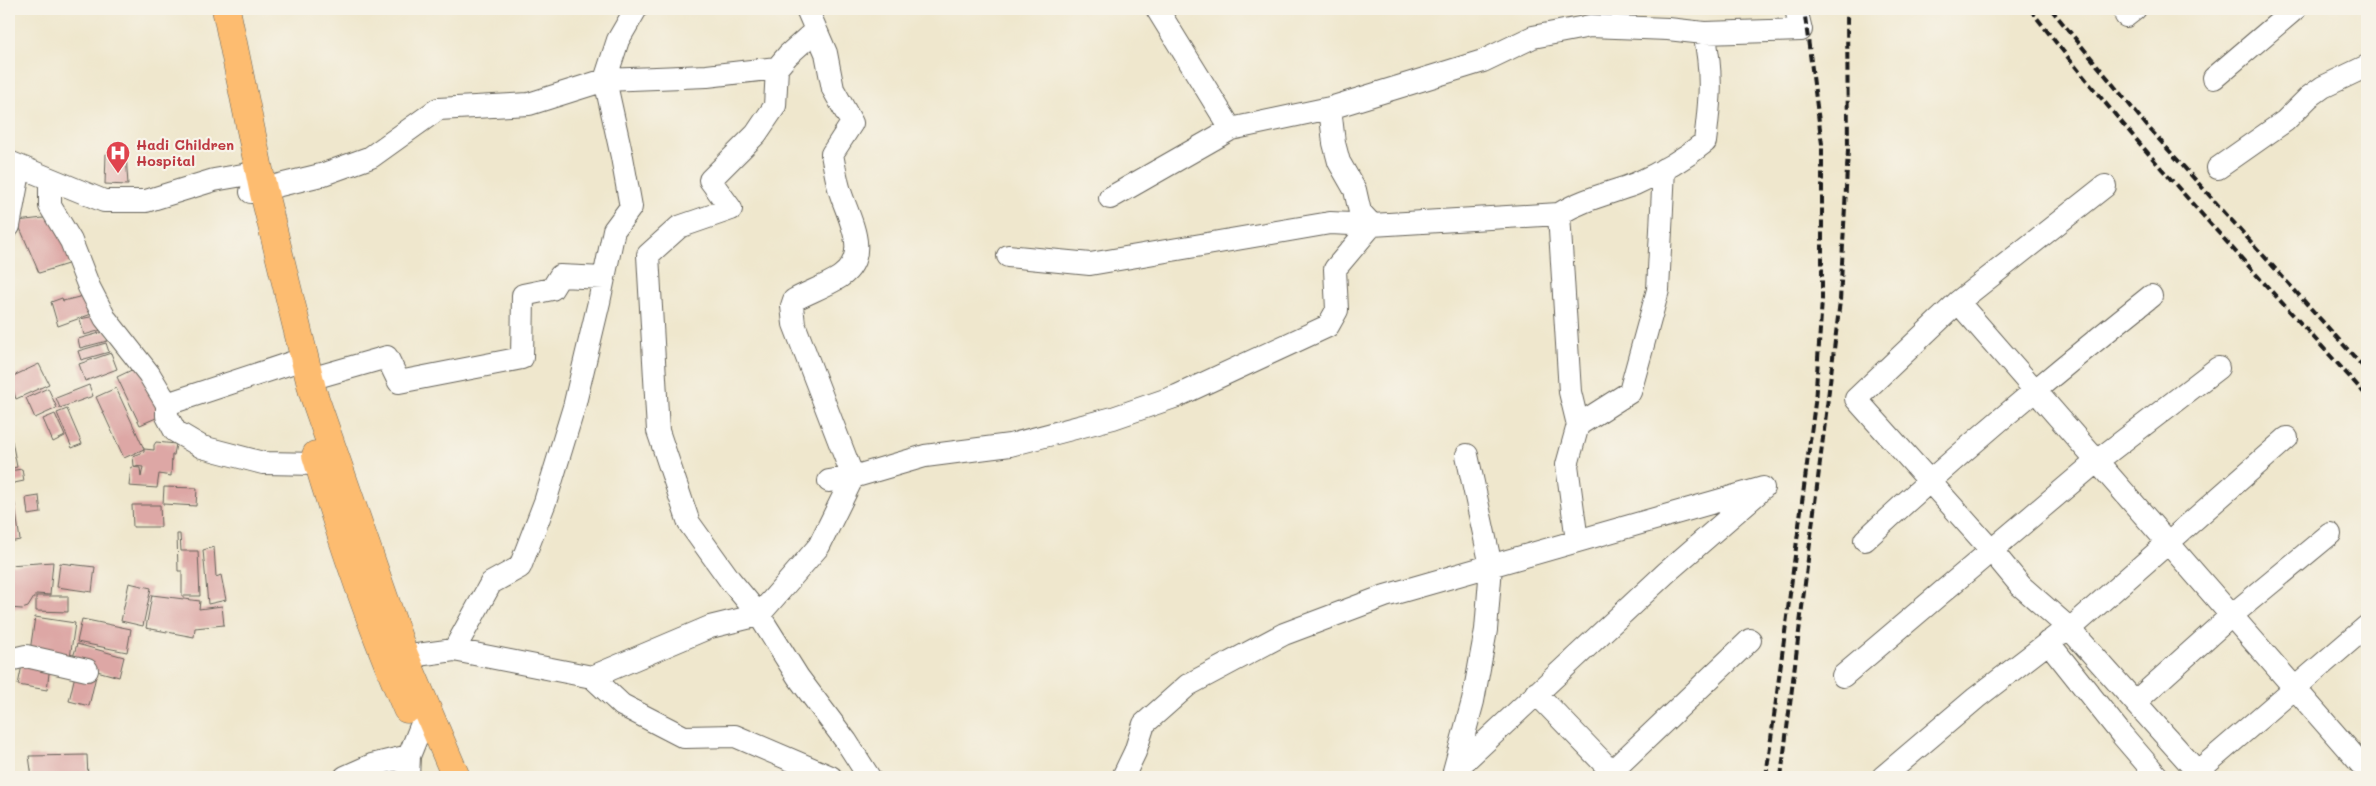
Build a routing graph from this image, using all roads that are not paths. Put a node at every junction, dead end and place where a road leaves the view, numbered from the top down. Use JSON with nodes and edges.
{"nodes":[{"id":1,"x":211,"y":9,"type":"edge"},
{"id":2,"x":226,"y":9,"type":"edge"},
{"id":3,"x":636,"y":9,"type":"edge"},
{"id":4,"x":807,"y":9,"type":"edge"},
{"id":5,"x":1157,"y":9,"type":"edge"},
{"id":6,"x":1796,"y":9,"type":"edge"},
{"id":7,"x":2294,"y":9,"type":"edge"},
{"id":8,"x":816,"y":30,"type":"junction"},
{"id":9,"x":1704,"y":33,"type":"junction"},
{"id":10,"x":2367,"y":66,"type":"edge"},
{"id":11,"x":777,"y":68,"type":"junction"},
{"id":12,"x":2214,"y":78,"type":"dead end"},
{"id":13,"x":605,"y":80,"type":"junction"},
{"id":14,"x":1330,"y":108,"type":"junction"},
{"id":15,"x":1231,"y":129,"type":"junction"},
{"id":16,"x":14,"y":165,"type":"edge"},
{"id":17,"x":2218,"y":168,"type":"dead end"},
{"id":18,"x":1664,"y":170,"type":"junction"},
{"id":19,"x":50,"y":179,"type":"junction"},
{"id":20,"x":255,"y":182,"type":"junction"},
{"id":21,"x":2105,"y":186,"type":"dead end"},
{"id":22,"x":1110,"y":198,"type":"dead end"},
{"id":23,"x":1559,"y":214,"type":"junction"},
{"id":24,"x":1372,"y":225,"type":"junction"},
{"id":25,"x":9,"y":226,"type":"edge"},
{"id":26,"x":1008,"y":256,"type":"dead end"},
{"id":27,"x":604,"y":278,"type":"junction"},
{"id":28,"x":2151,"y":296,"type":"dead end"},
{"id":29,"x":1958,"y":302,"type":"junction"},
{"id":30,"x":2218,"y":368,"type":"dead end"},
{"id":31,"x":301,"y":371,"type":"junction"},
{"id":32,"x":2034,"y":389,"type":"junction"},
{"id":33,"x":167,"y":404,"type":"junction"},
{"id":34,"x":1578,"y":425,"type":"junction"},
{"id":35,"x":2287,"y":438,"type":"dead end"},
{"id":36,"x":1467,"y":455,"type":"dead end"},
{"id":37,"x":2097,"y":461,"type":"junction"},
{"id":38,"x":319,"y":464,"type":"junction"},
{"id":39,"x":853,"y":477,"type":"junction"},
{"id":40,"x":1929,"y":480,"type":"junction"},
{"id":41,"x":829,"y":481,"type":"dead end"},
{"id":42,"x":2330,"y":534,"type":"dead end"},
{"id":43,"x":1866,"y":540,"type":"dead end"},
{"id":44,"x":1578,"y":541,"type":"junction"},
{"id":45,"x":2169,"y":543,"type":"junction"},
{"id":46,"x":1992,"y":551,"type":"junction"},
{"id":47,"x":1491,"y":566,"type":"junction"},
{"id":48,"x":2232,"y":615,"type":"junction"},
{"id":49,"x":759,"y":616,"type":"junction"},
{"id":50,"x":2367,"y":626,"type":"edge"},
{"id":51,"x":2059,"y":635,"type":"junction"},
{"id":52,"x":1750,"y":640,"type":"dead end"},
{"id":53,"x":454,"y":650,"type":"junction"},
{"id":54,"x":395,"y":657,"type":"junction"},
{"id":55,"x":9,"y":660,"type":"edge"},
{"id":56,"x":87,"y":670,"type":"dead end"},
{"id":57,"x":1843,"y":676,"type":"dead end"},
{"id":58,"x":592,"y":677,"type":"junction"},
{"id":59,"x":2296,"y":689,"type":"junction"},
{"id":60,"x":1536,"y":693,"type":"junction"},
{"id":61,"x":2135,"y":702,"type":"junction"},
{"id":62,"x":415,"y":744,"type":"edge"},
{"id":63,"x":1454,"y":773,"type":"edge"},
{"id":64,"x":2367,"y":773,"type":"edge"},
{"id":65,"x":2195,"y":775,"type":"edge"},
{"id":66,"x":1612,"y":776,"type":"edge"},
{"id":67,"x":345,"y":777,"type":"edge"},
{"id":68,"x":436,"y":777,"type":"edge"},
{"id":69,"x":456,"y":777,"type":"edge"},
{"id":70,"x":831,"y":777,"type":"edge"},
{"id":71,"x":870,"y":777,"type":"edge"},
{"id":72,"x":1123,"y":777,"type":"edge"},
{"id":73,"x":1883,"y":777,"type":"edge"},
{"id":74,"x":2158,"y":777,"type":"edge"},
{"id":75,"x":2364,"y":777,"type":"edge"}],
"edges":[{"from":1,"to":20,"type":"main road"},
{"from":2,"to":20,"type":"main road"},
{"from":3,"to":13,"type":"street"},
{"from":4,"to":8,"type":"street"},
{"from":5,"to":15,"type":"street"},
{"from":6,"to":9,"type":"street"},
{"from":7,"to":12,"type":"street"},
{"from":8,"to":11,"type":"street"},
{"from":8,"to":39,"type":"street"},
{"from":9,"to":14,"type":"street"},
{"from":9,"to":18,"type":"street"},
{"from":10,"to":17,"type":"street"},
{"from":11,"to":13,"type":"street"},
{"from":11,"to":49,"type":"street"},
{"from":13,"to":20,"type":"street"},
{"from":13,"to":27,"type":"street"},
{"from":14,"to":15,"type":"street"},
{"from":14,"to":24,"type":"street"},
{"from":15,"to":22,"type":"street"},
{"from":16,"to":19,"type":"street"},
{"from":16,"to":25,"type":"street"},
{"from":18,"to":23,"type":"street"},
{"from":18,"to":34,"type":"street"},
{"from":19,"to":20,"type":"street"},
{"from":19,"to":33,"type":"street"},
{"from":20,"to":31,"type":"main road"},
{"from":21,"to":29,"type":"street"},
{"from":23,"to":24,"type":"street"},
{"from":23,"to":34,"type":"street"},
{"from":24,"to":26,"type":"street"},
{"from":24,"to":39,"type":"street"},
{"from":27,"to":31,"type":"street"},
{"from":27,"to":53,"type":"street"},
{"from":28,"to":32,"type":"street"},
{"from":29,"to":32,"type":"street"},
{"from":29,"to":40,"type":"street"},
{"from":30,"to":37,"type":"street"},
{"from":31,"to":33,"type":"street"},
{"from":31,"to":38,"type":"main road"},
{"from":31,"to":54,"type":"main road"},
{"from":32,"to":37,"type":"street"},
{"from":32,"to":40,"type":"street"},
{"from":33,"to":38,"type":"street"},
{"from":34,"to":44,"type":"street"},
{"from":35,"to":45,"type":"street"},
{"from":36,"to":47,"type":"street"},
{"from":37,"to":45,"type":"street"},
{"from":37,"to":46,"type":"street"},
{"from":38,"to":54,"type":"main road"},
{"from":39,"to":41,"type":"street"},
{"from":39,"to":49,"type":"street"},
{"from":40,"to":43,"type":"street"},
{"from":40,"to":46,"type":"street"},
{"from":42,"to":48,"type":"street"},
{"from":44,"to":47,"type":"street"},
{"from":44,"to":60,"type":"street"},
{"from":45,"to":48,"type":"street"},
{"from":45,"to":51,"type":"street"},
{"from":46,"to":51,"type":"street"},
{"from":46,"to":57,"type":"street"},
{"from":47,"to":63,"type":"street"},
{"from":47,"to":72,"type":"street"},
{"from":48,"to":59,"type":"street"},
{"from":48,"to":61,"type":"street"},
{"from":49,"to":58,"type":"street"},
{"from":49,"to":71,"type":"street"},
{"from":50,"to":59,"type":"street"},
{"from":51,"to":61,"type":"street"},
{"from":51,"to":65,"type":"street"},
{"from":51,"to":73,"type":"street"},
{"from":51,"to":74,"type":"street"},
{"from":52,"to":66,"type":"street"},
{"from":53,"to":54,"type":"street"},
{"from":53,"to":58,"type":"street"},
{"from":54,"to":62,"type":"main road"},
{"from":55,"to":56,"type":"street"},
{"from":58,"to":70,"type":"street"},
{"from":59,"to":64,"type":"street"},
{"from":59,"to":65,"type":"street"},
{"from":60,"to":63,"type":"street"},
{"from":60,"to":66,"type":"street"},
{"from":61,"to":65,"type":"street"},
{"from":62,"to":67,"type":"street"},
{"from":62,"to":68,"type":"main road"},
{"from":62,"to":69,"type":"main road"},
{"from":64,"to":75,"type":"street"}]}
